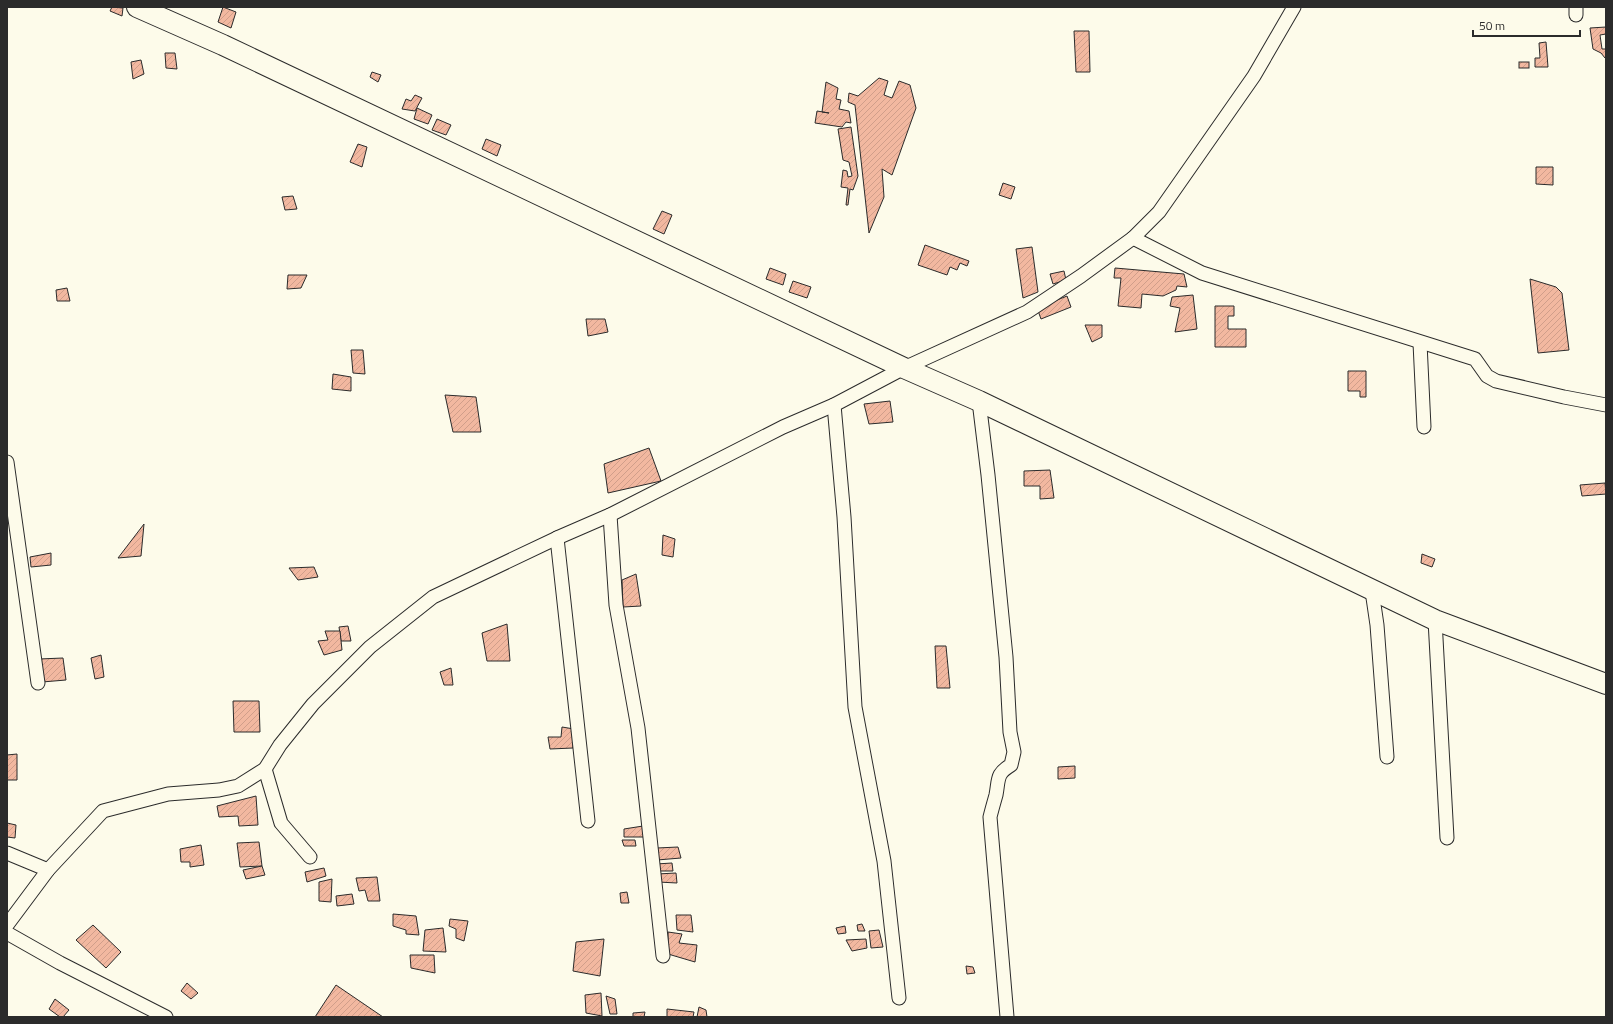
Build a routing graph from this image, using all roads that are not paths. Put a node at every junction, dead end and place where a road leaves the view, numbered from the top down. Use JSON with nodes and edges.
{"nodes":[{"id":1,"x":137,"y":7,"type":"edge"},
{"id":2,"x":1294,"y":7,"type":"edge"},
{"id":3,"x":1133,"y":238,"type":"junction"},
{"id":4,"x":1420,"y":343,"type":"junction"},
{"id":5,"x":904,"y":368,"type":"junction"},
{"id":6,"x":979,"y":401,"type":"junction"},
{"id":7,"x":834,"y":405,"type":"junction"},
{"id":8,"x":1606,"y":405,"type":"edge"},
{"id":9,"x":1424,"y":427,"type":"dead end"},
{"id":10,"x":7,"y":462,"type":"edge"},
{"id":11,"x":610,"y":515,"type":"junction"},
{"id":12,"x":557,"y":538,"type":"junction"},
{"id":13,"x":1372,"y":591,"type":"junction"},
{"id":14,"x":1435,"y":620,"type":"junction"},
{"id":15,"x":38,"y":683,"type":"dead end"},
{"id":16,"x":1606,"y":684,"type":"edge"},
{"id":17,"x":1386,"y":757,"type":"dead end"},
{"id":18,"x":265,"y":770,"type":"junction"},
{"id":19,"x":588,"y":821,"type":"dead end"},
{"id":20,"x":1447,"y":838,"type":"dead end"},
{"id":21,"x":7,"y":853,"type":"edge"},
{"id":22,"x":310,"y":857,"type":"dead end"},
{"id":23,"x":48,"y":870,"type":"junction"},
{"id":24,"x":7,"y":925,"type":"edge"},
{"id":25,"x":7,"y":933,"type":"edge"},
{"id":26,"x":663,"y":956,"type":"dead end"},
{"id":27,"x":899,"y":998,"type":"dead end"},
{"id":28,"x":166,"y":1017,"type":"edge"},
{"id":29,"x":1007,"y":1017,"type":"edge"}],
"edges":[{"from":1,"to":5,"type":"main road"},
{"from":2,"to":3,"type":"street"},
{"from":3,"to":4,"type":"street"},
{"from":3,"to":5,"type":"street"},
{"from":4,"to":8,"type":"street"},
{"from":4,"to":9,"type":"street"},
{"from":5,"to":6,"type":"main road"},
{"from":5,"to":7,"type":"street"},
{"from":6,"to":13,"type":"main road"},
{"from":6,"to":29,"type":"street"},
{"from":7,"to":11,"type":"street"},
{"from":7,"to":27,"type":"street"},
{"from":10,"to":15,"type":"street"},
{"from":11,"to":12,"type":"street"},
{"from":11,"to":26,"type":"street"},
{"from":12,"to":18,"type":"street"},
{"from":12,"to":19,"type":"street"},
{"from":13,"to":14,"type":"main road"},
{"from":13,"to":17,"type":"street"},
{"from":14,"to":16,"type":"main road"},
{"from":14,"to":20,"type":"street"},
{"from":18,"to":22,"type":"street"},
{"from":18,"to":23,"type":"street"},
{"from":21,"to":23,"type":"street"},
{"from":23,"to":24,"type":"street"},
{"from":25,"to":28,"type":"street"}]}
